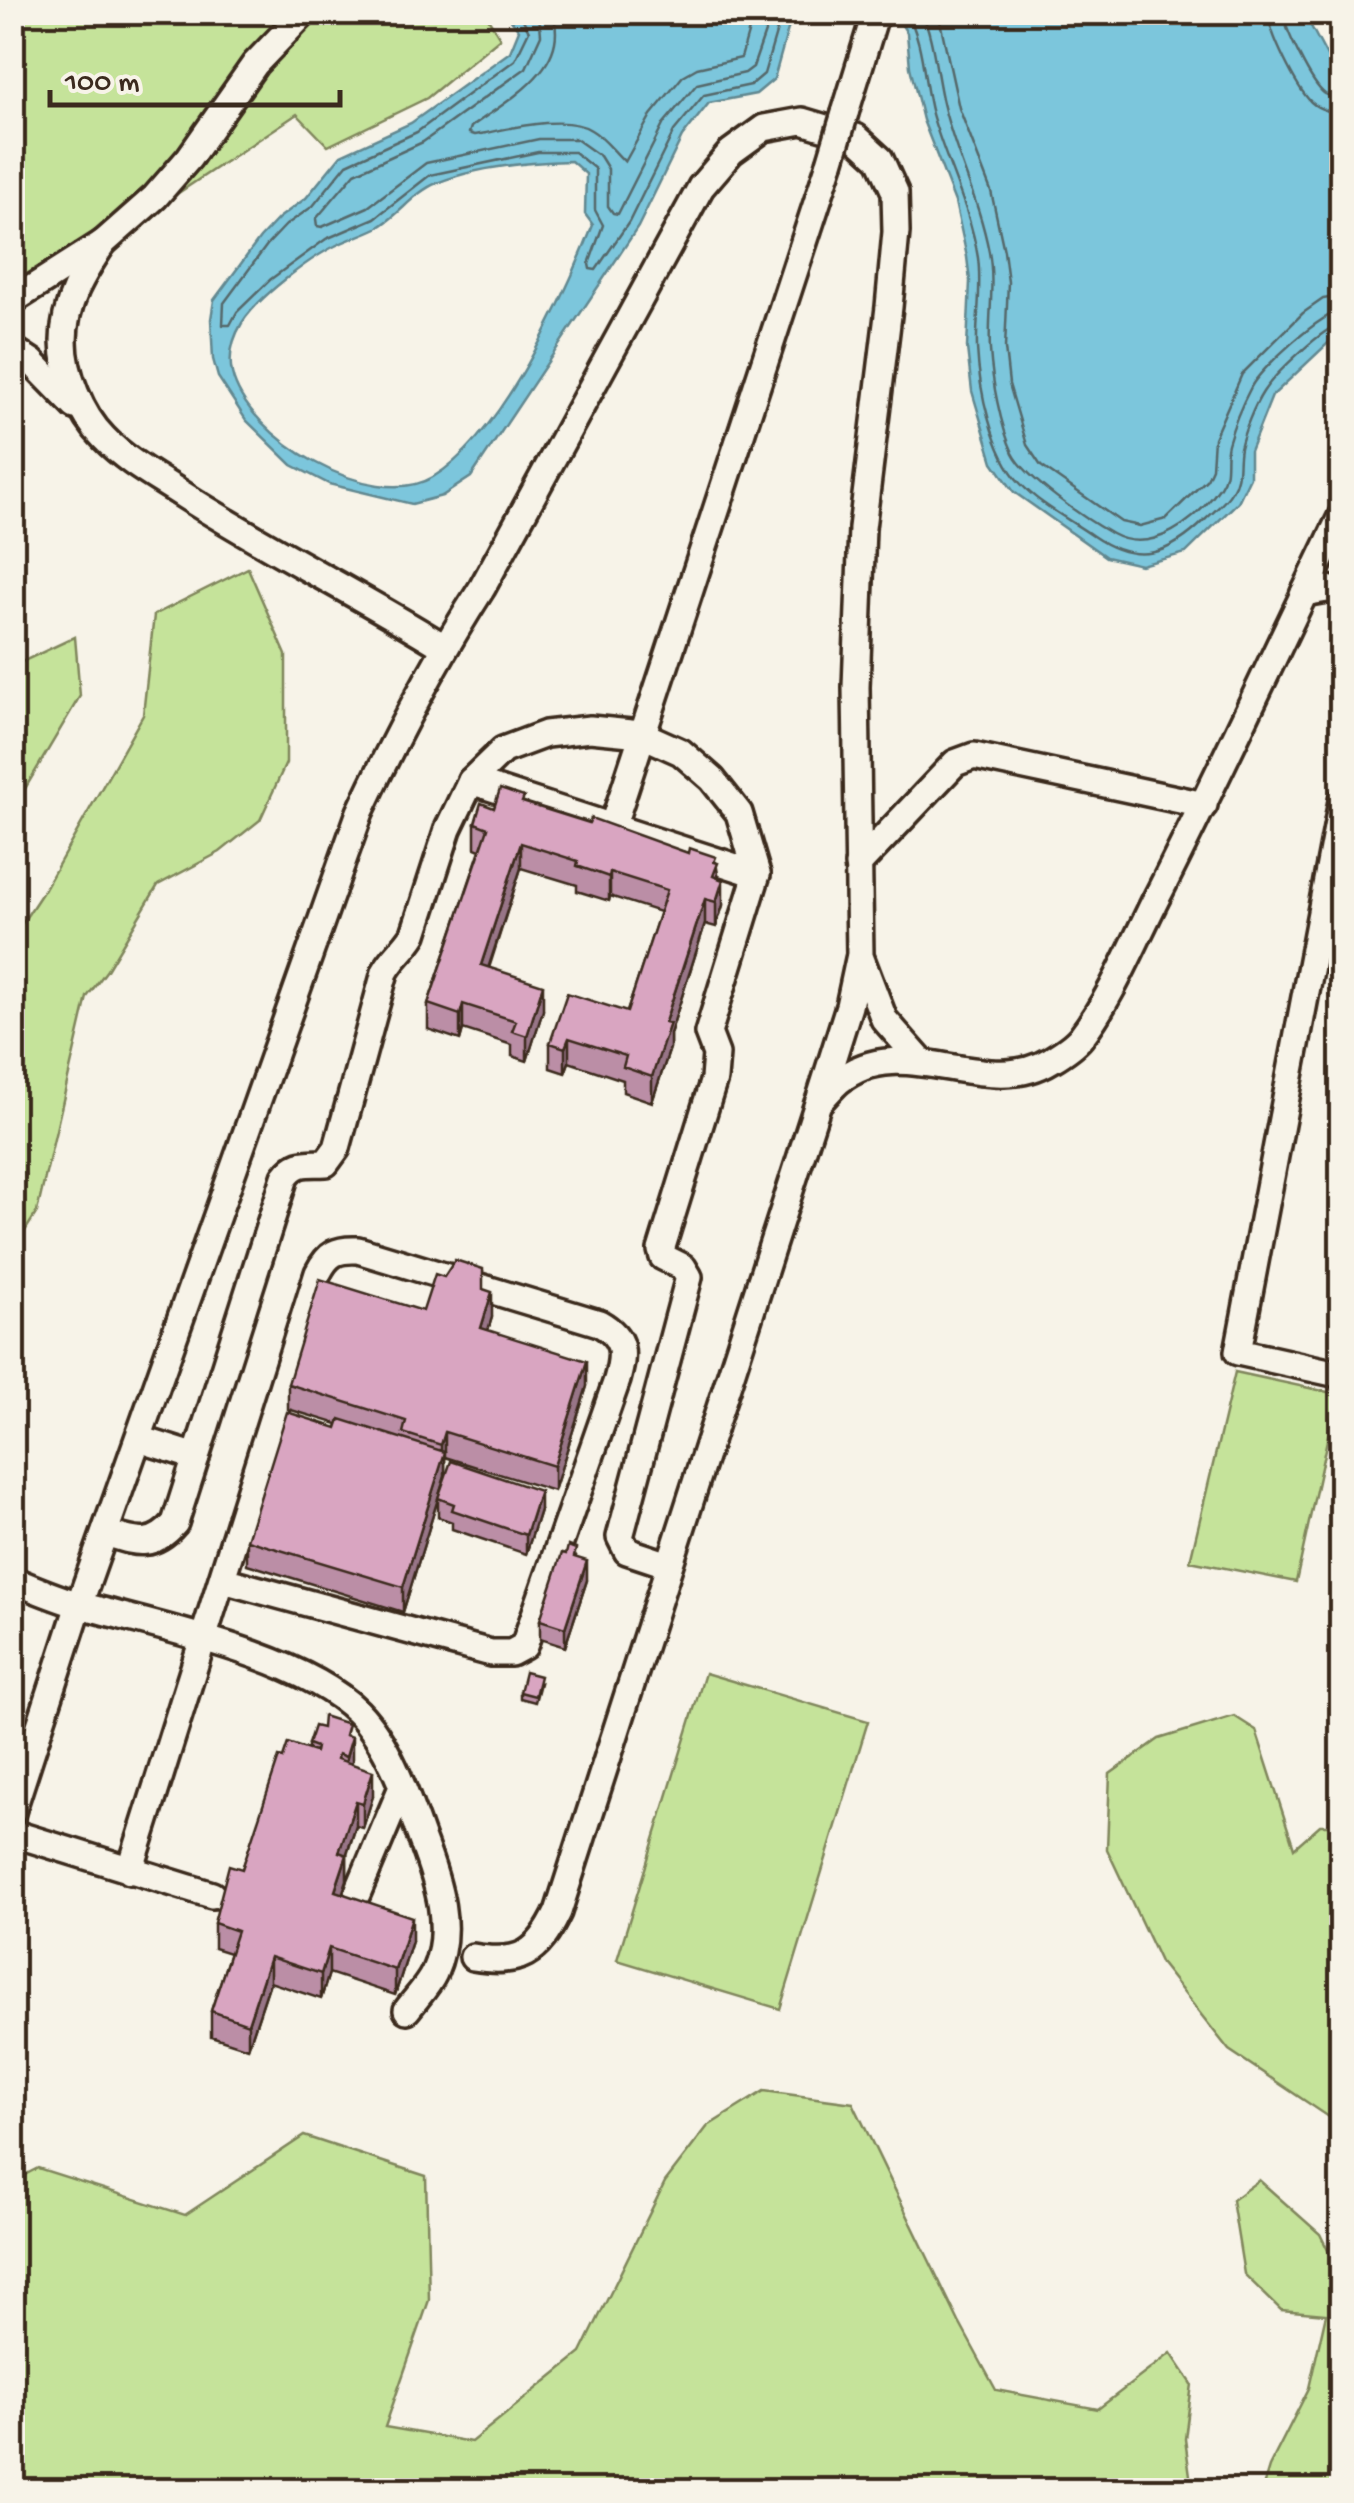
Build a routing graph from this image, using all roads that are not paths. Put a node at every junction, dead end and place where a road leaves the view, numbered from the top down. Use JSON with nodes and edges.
{"nodes":[{"id":1,"x":305,"y":12,"type":"edge"},
{"id":2,"x":876,"y":12,"type":"edge"},
{"id":3,"x":102,"y":243,"type":"junction"},
{"id":4,"x":12,"y":301,"type":"edge"},
{"id":5,"x":12,"y":349,"type":"edge"},
{"id":6,"x":102,"y":436,"type":"junction"},
{"id":7,"x":1342,"y":515,"type":"edge"},
{"id":8,"x":1304,"y":592,"type":"junction"},
{"id":9,"x":1342,"y":592,"type":"edge"},
{"id":10,"x":444,"y":648,"type":"junction"},
{"id":11,"x":641,"y":734,"type":"junction"},
{"id":12,"x":471,"y":781,"type":"junction"},
{"id":13,"x":1342,"y":801,"type":"edge"},
{"id":14,"x":1204,"y":804,"type":"junction"},
{"id":15,"x":609,"y":836,"type":"junction"},
{"id":16,"x":858,"y":865,"type":"junction"},
{"id":17,"x":757,"y":874,"type":"junction"},
{"id":18,"x":860,"y":956,"type":"junction"},
{"id":19,"x":921,"y":1061,"type":"junction"},
{"id":20,"x":818,"y":1103,"type":"junction"},
{"id":21,"x":1334,"y":1373,"type":"dead end"},
{"id":22,"x":139,"y":1438,"type":"junction"},
{"id":23,"x":196,"y":1457,"type":"junction"},
{"id":24,"x":105,"y":1532,"type":"junction"},
{"id":25,"x":669,"y":1565,"type":"junction"},
{"id":26,"x":12,"y":1580,"type":"edge"},
{"id":27,"x":223,"y":1580,"type":"junction"},
{"id":28,"x":79,"y":1605,"type":"junction"},
{"id":29,"x":204,"y":1640,"type":"junction"},
{"id":30,"x":402,"y":1787,"type":"junction"},
{"id":31,"x":12,"y":1812,"type":"edge"},
{"id":32,"x":12,"y":1833,"type":"edge"},
{"id":33,"x":130,"y":1871,"type":"junction"},
{"id":34,"x":357,"y":1894,"type":"edge"},
{"id":35,"x":212,"y":1895,"type":"dead end"},
{"id":36,"x":474,"y":1957,"type":"dead end"},
{"id":37,"x":407,"y":2010,"type":"dead end"}],
"edges":[{"from":1,"to":3,"type":"lane"},
{"from":2,"to":11,"type":"lane","bridge":true},
{"from":3,"to":4,"type":"lane"},
{"from":3,"to":6,"type":"lane"},
{"from":5,"to":6,"type":"lane"},
{"from":6,"to":10,"type":"lane"},
{"from":7,"to":8,"type":"lane"},
{"from":8,"to":9,"type":"lane"},
{"from":8,"to":14,"type":"lane"},
{"from":10,"to":16,"type":"lane"},
{"from":10,"to":22,"type":"lane"},
{"from":11,"to":12,"type":"lane"},
{"from":11,"to":15,"type":"lane"},
{"from":11,"to":17,"type":"lane"},
{"from":12,"to":15,"type":"lane"},
{"from":12,"to":23,"type":"lane"},
{"from":13,"to":21,"type":"lane"},
{"from":14,"to":16,"type":"lane"},
{"from":14,"to":19,"type":"lane"},
{"from":15,"to":17,"type":"lane"},
{"from":16,"to":18,"type":"lane"},
{"from":17,"to":25,"type":"lane"},
{"from":18,"to":19,"type":"lane"},
{"from":18,"to":20,"type":"lane"},
{"from":19,"to":20,"type":"lane"},
{"from":20,"to":25,"type":"lane"},
{"from":22,"to":23,"type":"lane"},
{"from":22,"to":24,"type":"lane"},
{"from":23,"to":24,"type":"lane"},
{"from":24,"to":28,"type":"lane"},
{"from":25,"to":36,"type":"lane"},
{"from":26,"to":28,"type":"lane"},
{"from":27,"to":27,"type":"lane"},
{"from":27,"to":29,"type":"lane"},
{"from":28,"to":29,"type":"lane"},
{"from":28,"to":31,"type":"lane"},
{"from":29,"to":30,"type":"lane"},
{"from":29,"to":33,"type":"lane"},
{"from":30,"to":34,"type":"lane"},
{"from":30,"to":37,"type":"lane"},
{"from":32,"to":33,"type":"lane"},
{"from":33,"to":35,"type":"lane"}]}
